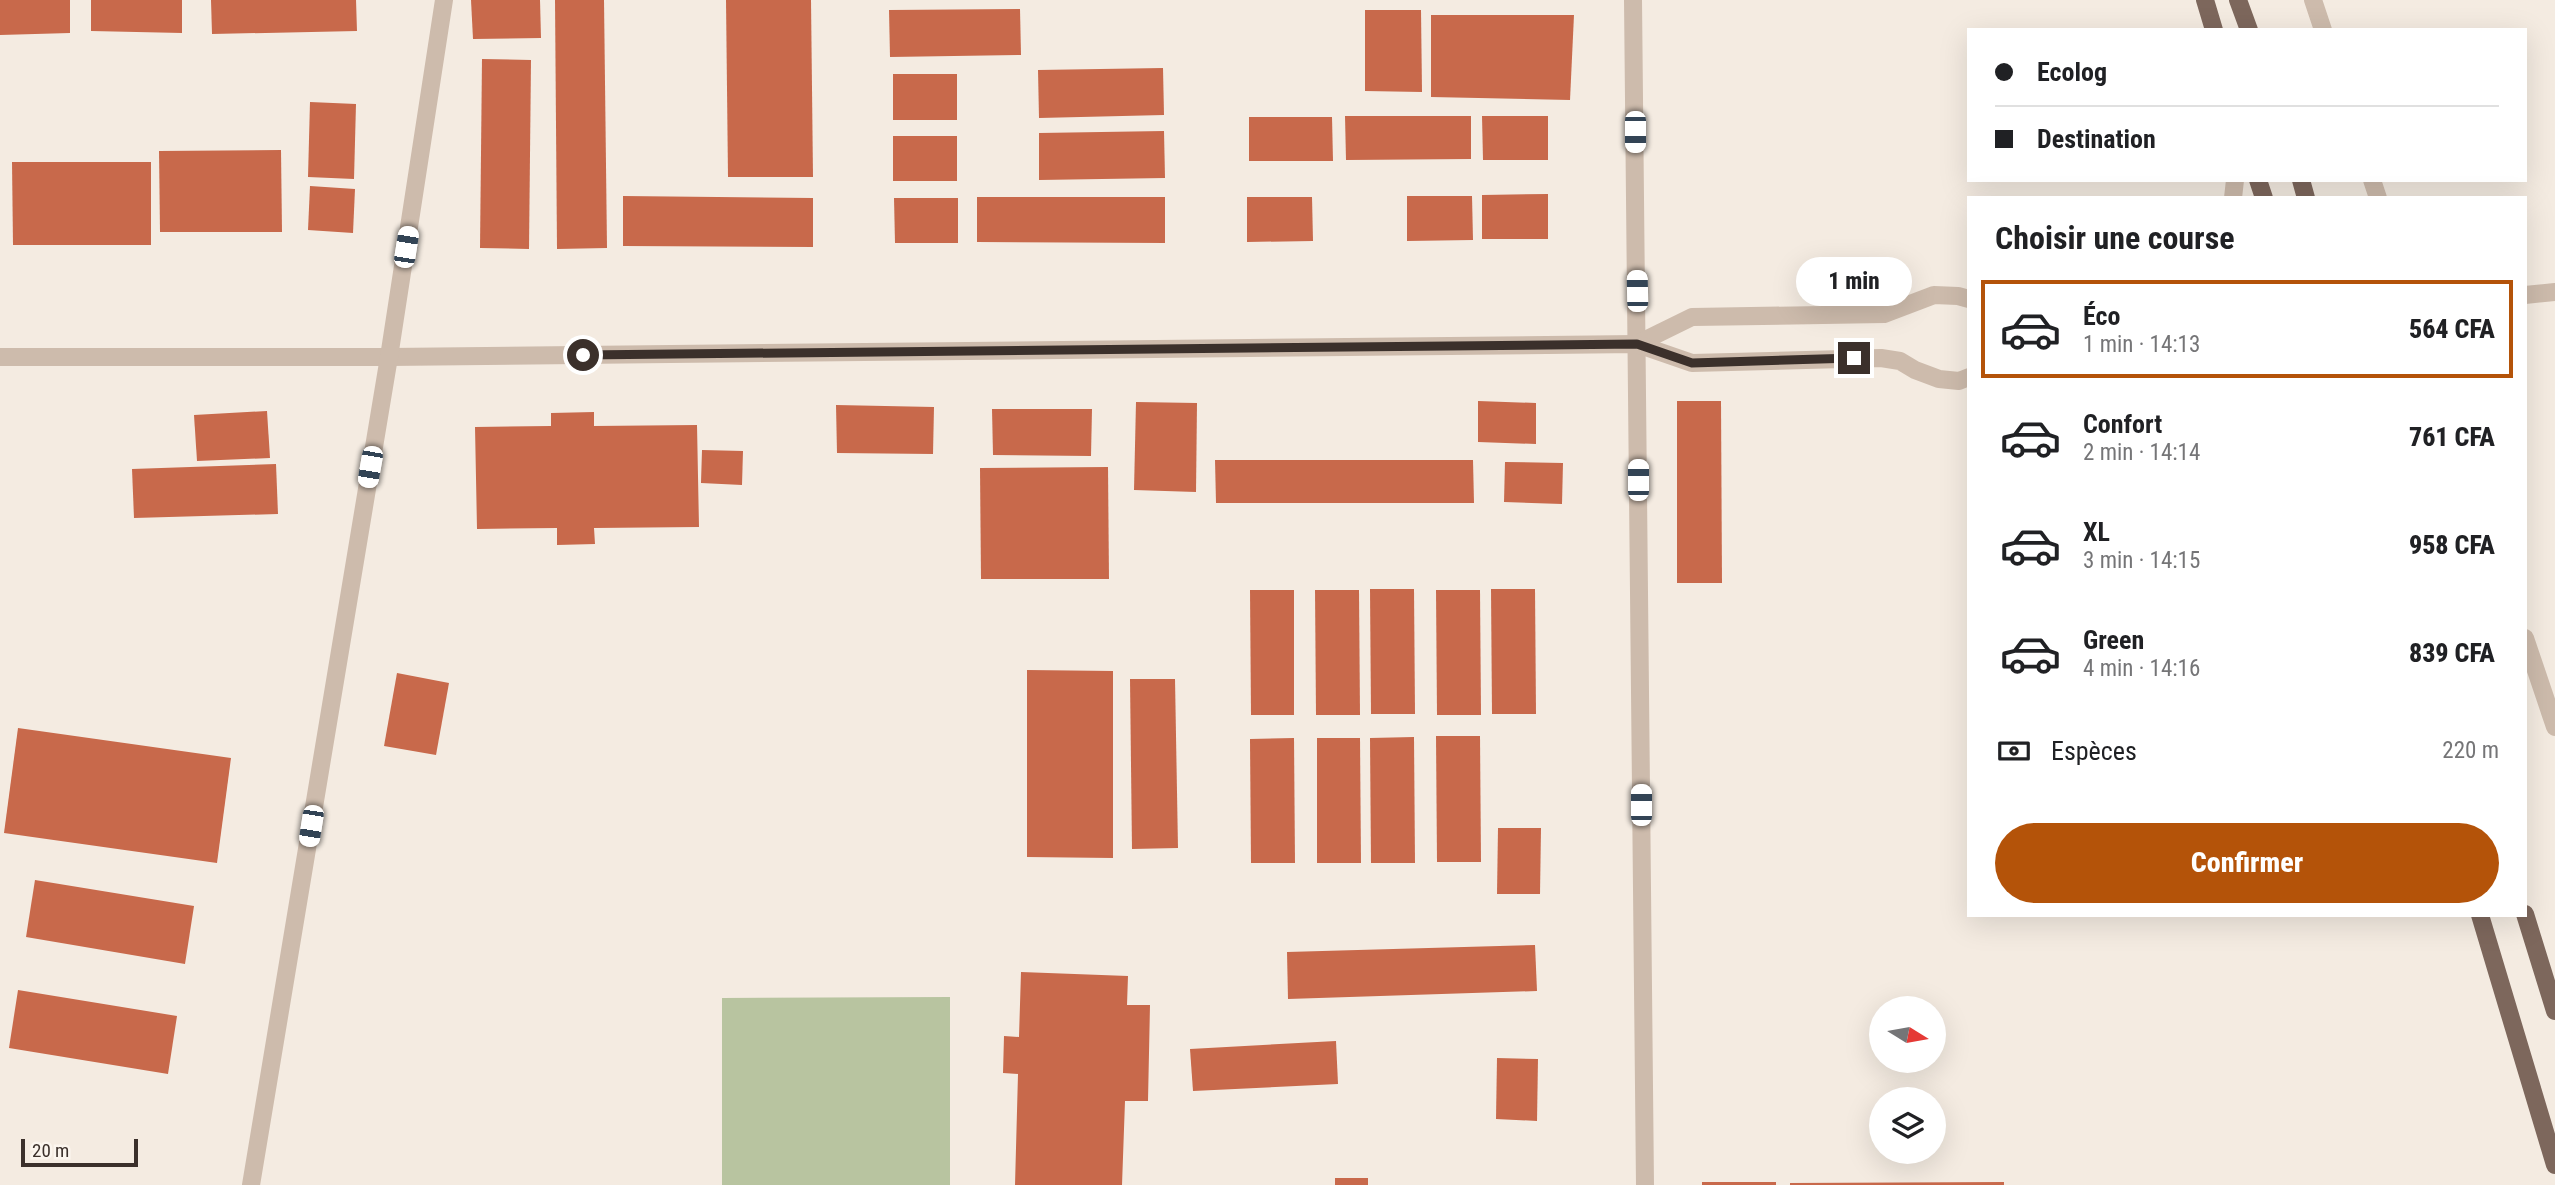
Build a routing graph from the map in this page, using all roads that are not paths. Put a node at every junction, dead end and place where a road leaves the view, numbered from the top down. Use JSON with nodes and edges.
{"nodes":[{"id":1,"x":444,"y":0,"type":"edge"},
{"id":2,"x":1633,"y":0,"type":"edge"},
{"id":3,"x":2205,"y":0,"type":"edge"},
{"id":4,"x":2238,"y":0,"type":"edge"},
{"id":5,"x":2313,"y":0,"type":"edge"},
{"id":6,"x":2213,"y":28,"type":"edge"},
{"id":7,"x":2248,"y":28,"type":"edge"},
{"id":8,"x":2322,"y":28,"type":"edge"},
{"id":9,"x":2555,"y":292,"type":"edge"},
{"id":10,"x":2527,"y":295,"type":"edge"},
{"id":11,"x":1967,"y":298,"type":"edge"},
{"id":12,"x":1637,"y":344,"type":"junction"},
{"id":13,"x":0,"y":357,"type":"edge"},
{"id":14,"x":389,"y":357,"type":"junction"},
{"id":15,"x":1967,"y":378,"type":"edge"},
{"id":16,"x":2527,"y":644,"type":"edge"},
{"id":17,"x":2555,"y":727,"type":"edge"},
{"id":18,"x":2481,"y":917,"type":"edge"},
{"id":19,"x":2526,"y":917,"type":"edge"},
{"id":20,"x":2555,"y":1011,"type":"edge"},
{"id":21,"x":2555,"y":1165,"type":"edge"},
{"id":22,"x":251,"y":1185,"type":"edge"},
{"id":23,"x":1644,"y":1185,"type":"edge"}],
"edges":[{"from":1,"to":14,"type":"street"},
{"from":2,"to":12,"type":"street"},
{"from":3,"to":6,"type":"main road"},
{"from":4,"to":7,"type":"main road"},
{"from":5,"to":8,"type":"street"},
{"from":9,"to":10,"type":"street"},
{"from":11,"to":12,"type":"street"},
{"from":12,"to":14,"type":"street"},
{"from":12,"to":15,"type":"street"},
{"from":12,"to":23,"type":"street"},
{"from":13,"to":14,"type":"street"},
{"from":14,"to":22,"type":"street"},
{"from":16,"to":17,"type":"street"},
{"from":18,"to":21,"type":"main road"},
{"from":19,"to":20,"type":"main road"}]}
